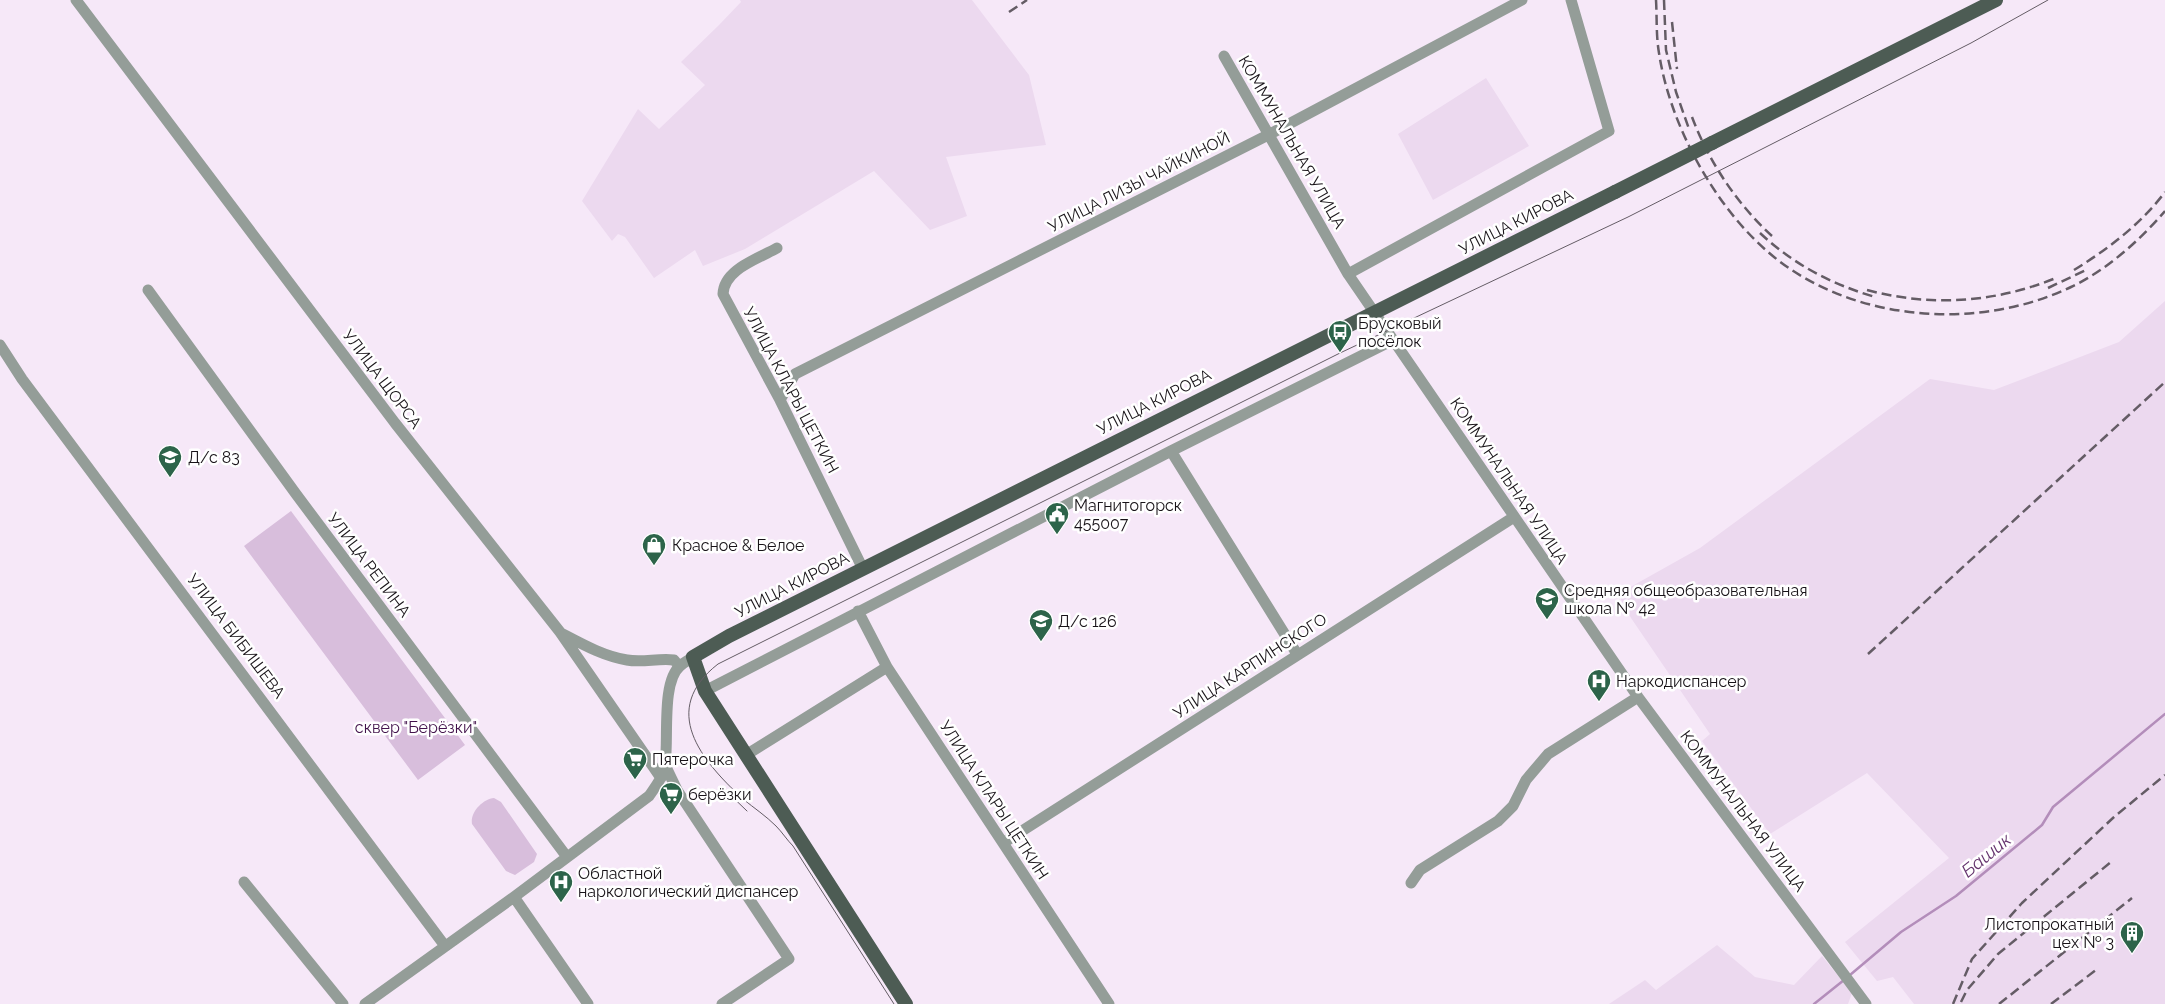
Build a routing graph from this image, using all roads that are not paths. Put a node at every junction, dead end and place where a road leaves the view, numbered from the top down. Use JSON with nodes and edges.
{"nodes":[{"id":1,"x":76,"y":0,"type":"edge"},
{"id":2,"x":1522,"y":0,"type":"edge"},
{"id":3,"x":1572,"y":0,"type":"edge"},
{"id":4,"x":1580,"y":0,"type":"edge"},
{"id":5,"x":1996,"y":0,"type":"edge"},
{"id":6,"x":1577,"y":18,"type":"junction"},
{"id":7,"x":1224,"y":56,"type":"dead end"},
{"id":8,"x":1270,"y":134,"type":"junction"},
{"id":9,"x":777,"y":248,"type":"dead end"},
{"id":10,"x":1348,"y":274,"type":"junction"},
{"id":11,"x":148,"y":290,"type":"dead end"},
{"id":12,"x":1374,"y":312,"type":"junction"},
{"id":13,"x":1393,"y":340,"type":"junction"},
{"id":14,"x":0,"y":346,"type":"edge"},
{"id":15,"x":780,"y":400,"type":"junction"},
{"id":16,"x":1171,"y":451,"type":"junction"},
{"id":17,"x":1514,"y":517,"type":"junction"},
{"id":18,"x":863,"y":569,"type":"junction"},
{"id":19,"x":858,"y":611,"type":"junction"},
{"id":20,"x":560,"y":632,"type":"junction"},
{"id":21,"x":1297,"y":654,"type":"junction"},
{"id":22,"x":694,"y":657,"type":"junction"},
{"id":23,"x":679,"y":666,"type":"junction"},
{"id":24,"x":887,"y":667,"type":"junction"},
{"id":25,"x":705,"y":691,"type":"junction"},
{"id":26,"x":1638,"y":697,"type":"junction"},
{"id":27,"x":746,"y":755,"type":"junction"},
{"id":28,"x":665,"y":765,"type":"junction"},
{"id":29,"x":661,"y":778,"type":"junction"},
{"id":30,"x":1003,"y":843,"type":"junction"},
{"id":31,"x":567,"y":857,"type":"junction"},
{"id":32,"x":244,"y":882,"type":"dead end"},
{"id":33,"x":1411,"y":883,"type":"dead end"},
{"id":34,"x":514,"y":897,"type":"junction"},
{"id":35,"x":445,"y":946,"type":"junction"},
{"id":36,"x":343,"y":1004,"type":"edge"},
{"id":37,"x":366,"y":1004,"type":"edge"},
{"id":38,"x":588,"y":1004,"type":"edge"},
{"id":39,"x":722,"y":1004,"type":"edge"},
{"id":40,"x":906,"y":1004,"type":"edge"},
{"id":41,"x":1109,"y":1004,"type":"edge"},
{"id":42,"x":1866,"y":1004,"type":"edge"}],
"edges":[{"from":1,"to":20,"type":"street","name":"УЛИЦА ЩОРСА"},
{"from":2,"to":8,"type":"street","name":"УЛИЦА ЛИЗЫ ЧАЙКИНОЙ"},
{"from":3,"to":6,"type":"street"},
{"from":4,"to":6,"type":"street"},
{"from":5,"to":12,"type":"main road","name":"УЛИЦА КИРОВА","bridge":true},
{"from":6,"to":10,"type":"street"},
{"from":7,"to":8,"type":"street","name":"КОММУНАЛЬНАЯ УЛИЦА"},
{"from":8,"to":10,"type":"street","name":"КОММУНАЛЬНАЯ УЛИЦА"},
{"from":8,"to":15,"type":"street","name":"УЛИЦА ЛИЗЫ ЧАЙКИНОЙ"},
{"from":9,"to":15,"type":"street","name":"УЛИЦА КЛАРЫ ЦЕТКИН"},
{"from":10,"to":12,"type":"street","name":"КОММУНАЛЬНАЯ УЛИЦА"},
{"from":11,"to":31,"type":"street","name":"УЛИЦА РЕПИНА"},
{"from":12,"to":13,"type":"street","name":"КОММУНАЛЬНАЯ УЛИЦА"},
{"from":12,"to":18,"type":"main road","name":"УЛИЦА КИРОВА"},
{"from":13,"to":16,"type":"street"},
{"from":13,"to":17,"type":"street","name":"КОММУНАЛЬНАЯ УЛИЦА"},
{"from":14,"to":35,"type":"street","name":"УЛИЦА БИБИШЕВА"},
{"from":15,"to":18,"type":"street","name":"УЛИЦА КЛАРЫ ЦЕТКИН"},
{"from":16,"to":19,"type":"street"},
{"from":16,"to":21,"type":"street"},
{"from":17,"to":21,"type":"street","name":"УЛИЦА КАРПИНСКОГО"},
{"from":17,"to":26,"type":"street","name":"КОММУНАЛЬНАЯ УЛИЦА"},
{"from":18,"to":22,"type":"main road","name":"УЛИЦА КИРОВА"},
{"from":19,"to":24,"type":"street","name":"УЛИЦА КЛАРЫ ЦЕТКИН"},
{"from":19,"to":25,"type":"street"},
{"from":20,"to":23,"type":"street"},
{"from":20,"to":29,"type":"street","name":"УЛИЦА ЩОРСА"},
{"from":21,"to":30,"type":"street","name":"УЛИЦА КАРПИНСКОГО"},
{"from":22,"to":23,"type":"street"},
{"from":22,"to":25,"type":"main road"},
{"from":23,"to":28,"type":"street"},
{"from":24,"to":27,"type":"street"},
{"from":24,"to":30,"type":"street","name":"УЛИЦА КЛАРЫ ЦЕТКИН"},
{"from":25,"to":27,"type":"main road"},
{"from":26,"to":33,"type":"street"},
{"from":26,"to":42,"type":"street","name":"КОММУНАЛЬНАЯ УЛИЦА"},
{"from":27,"to":40,"type":"main road"},
{"from":28,"to":29,"type":"street"},
{"from":28,"to":39,"type":"street"},
{"from":29,"to":31,"type":"street"},
{"from":30,"to":41,"type":"street","name":"УЛИЦА КЛАРЫ ЦЕТКИН"},
{"from":31,"to":34,"type":"street"},
{"from":32,"to":36,"type":"street"},
{"from":34,"to":35,"type":"street"},
{"from":34,"to":38,"type":"street"},
{"from":35,"to":37,"type":"street"}]}
